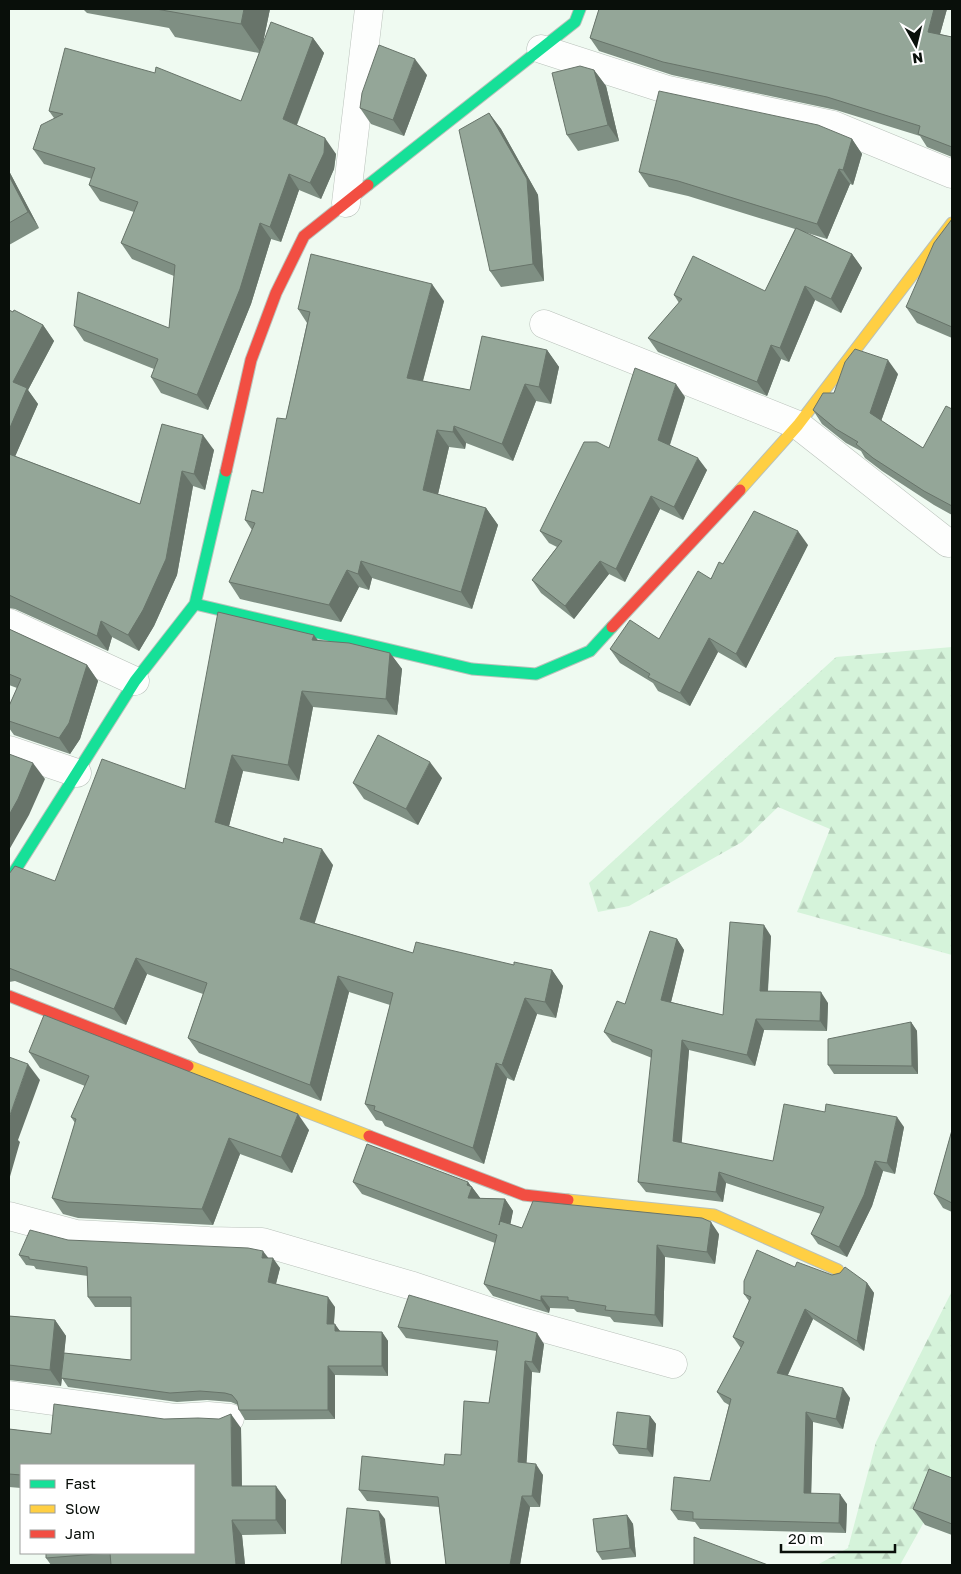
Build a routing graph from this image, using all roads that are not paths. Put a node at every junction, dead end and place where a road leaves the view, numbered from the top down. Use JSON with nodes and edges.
{"nodes":[{"id":1,"x":369,"y":9,"type":"edge"},
{"id":2,"x":580,"y":9,"type":"edge"},
{"id":3,"x":541,"y":49,"type":"junction"},
{"id":4,"x":952,"y":174,"type":"edge"},
{"id":5,"x":346,"y":203,"type":"junction"},
{"id":6,"x":952,"y":224,"type":"edge"},
{"id":7,"x":544,"y":324,"type":"dead end"},
{"id":8,"x":798,"y":425,"type":"junction"},
{"id":9,"x":948,"y":543,"type":"dead end"},
{"id":10,"x":195,"y":604,"type":"junction"},
{"id":11,"x":9,"y":623,"type":"edge"},
{"id":12,"x":135,"y":681,"type":"junction"},
{"id":13,"x":9,"y":750,"type":"edge"},
{"id":14,"x":77,"y":773,"type":"junction"},
{"id":15,"x":9,"y":880,"type":"edge"},
{"id":16,"x":9,"y":996,"type":"edge"},
{"id":17,"x":9,"y":1216,"type":"edge"},
{"id":18,"x":838,"y":1270,"type":"dead end"},
{"id":19,"x":673,"y":1364,"type":"dead end"},
{"id":20,"x":9,"y":1395,"type":"edge"},
{"id":21,"x":230,"y":1418,"type":"edge"}],
"edges":[{"from":1,"to":5,"type":"street"},
{"from":2,"to":3,"type":"street"},
{"from":3,"to":4,"type":"street"},
{"from":3,"to":5,"type":"street"},
{"from":5,"to":10,"type":"street"},
{"from":6,"to":8,"type":"street"},
{"from":7,"to":8,"type":"street"},
{"from":8,"to":9,"type":"street"},
{"from":8,"to":10,"type":"street"},
{"from":10,"to":12,"type":"street"},
{"from":11,"to":12,"type":"street"},
{"from":12,"to":14,"type":"street"},
{"from":13,"to":14,"type":"street"},
{"from":14,"to":15,"type":"street"},
{"from":16,"to":18,"type":"street"},
{"from":17,"to":19,"type":"street"},
{"from":20,"to":21,"type":"street"}]}
